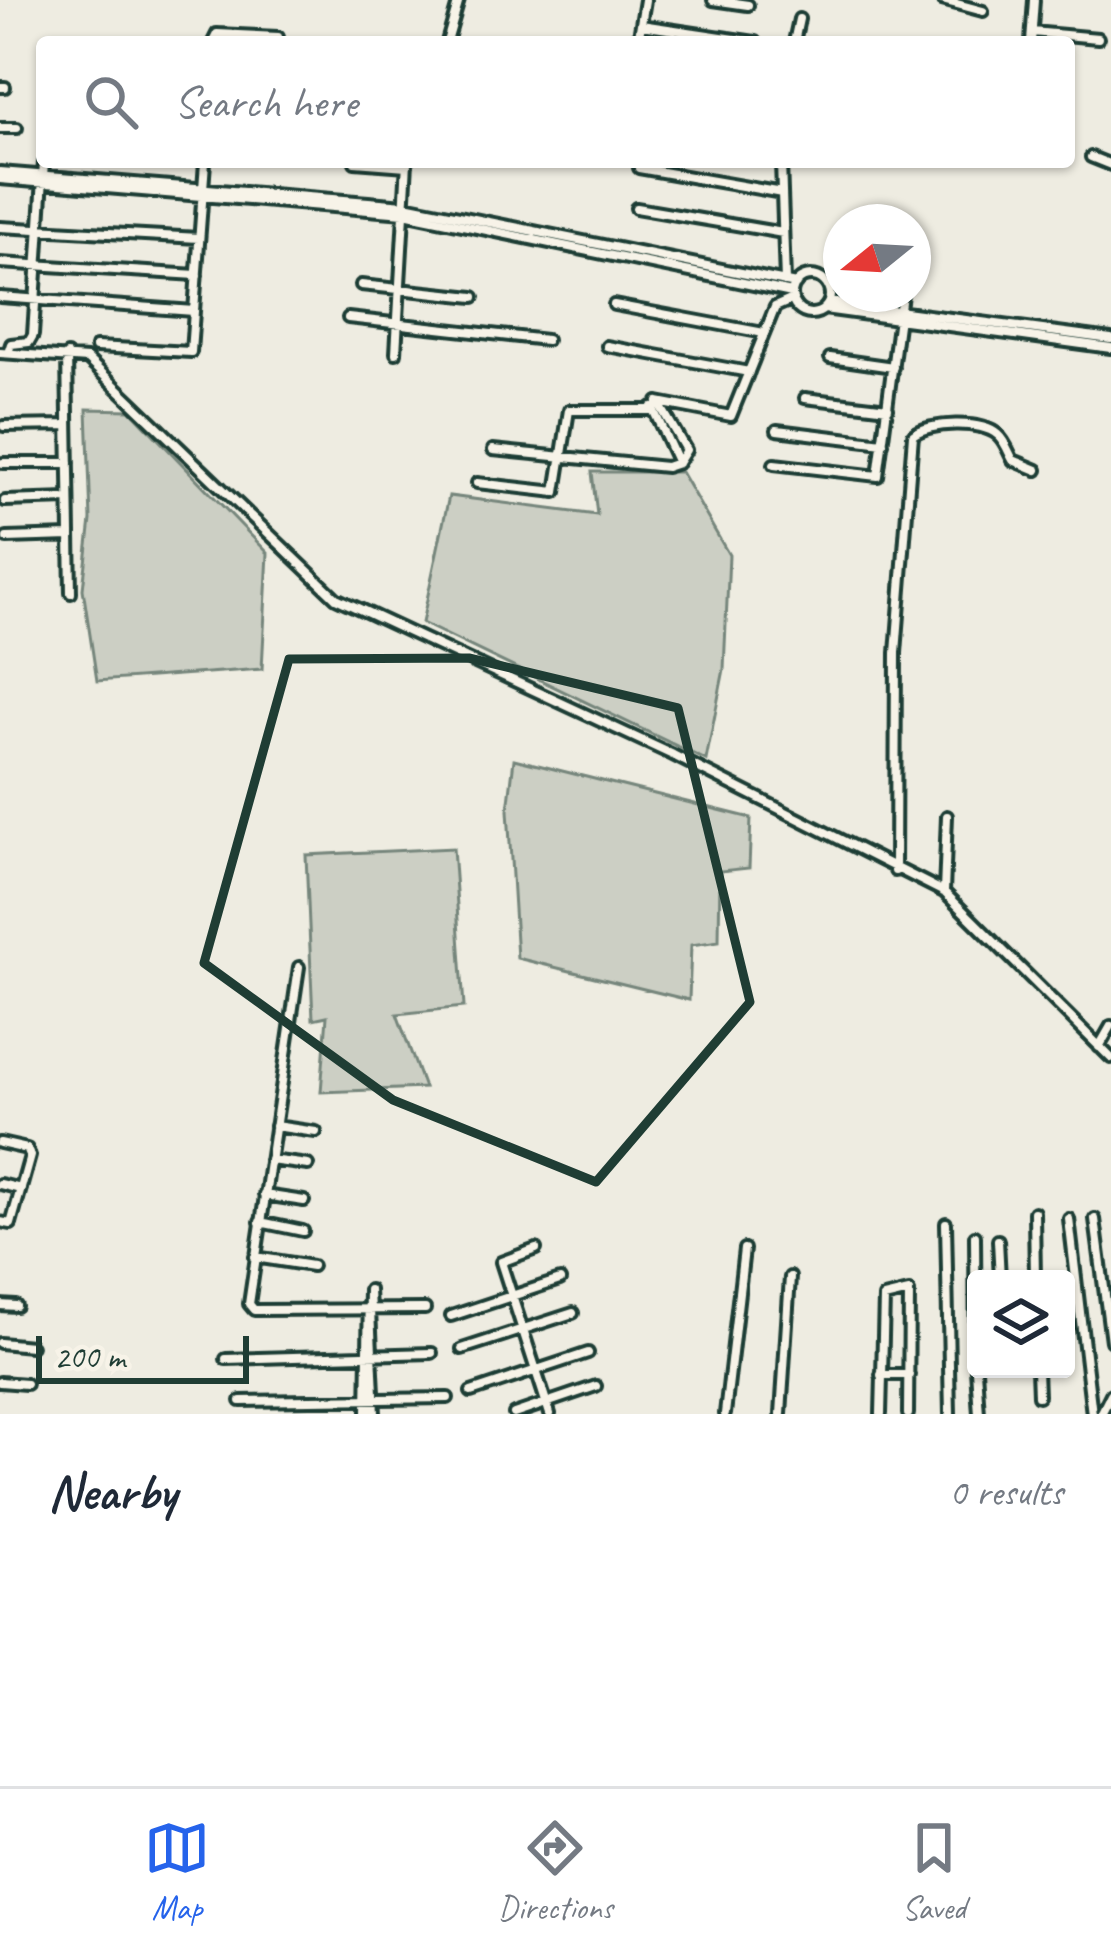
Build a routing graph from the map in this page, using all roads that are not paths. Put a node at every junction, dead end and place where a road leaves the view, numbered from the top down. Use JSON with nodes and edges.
{"nodes":[{"id":1,"x":459,"y":0,"type":"edge"},
{"id":2,"x":645,"y":0,"type":"edge"},
{"id":3,"x":713,"y":0,"type":"edge"},
{"id":4,"x":942,"y":0,"type":"edge"},
{"id":5,"x":1034,"y":0,"type":"edge"},
{"id":6,"x":748,"y":5,"type":"dead end"},
{"id":7,"x":983,"y":11,"type":"dead end"},
{"id":8,"x":799,"y":19,"type":"dead end"},
{"id":9,"x":640,"y":25,"type":"junction"},
{"id":10,"x":216,"y":36,"type":"edge"},
{"id":11,"x":258,"y":36,"type":"edge"},
{"id":12,"x":449,"y":36,"type":"edge"},
{"id":13,"x":639,"y":36,"type":"edge"},
{"id":14,"x":714,"y":36,"type":"edge"},
{"id":15,"x":795,"y":36,"type":"edge"},
{"id":16,"x":1031,"y":36,"type":"edge"},
{"id":17,"x":1075,"y":38,"type":"edge"},
{"id":18,"x":1098,"y":38,"type":"dead end"},
{"id":19,"x":0,"y":128,"type":"edge"},
{"id":20,"x":17,"y":128,"type":"dead end"},
{"id":21,"x":1091,"y":157,"type":"dead end"},
{"id":22,"x":1111,"y":165,"type":"edge"},
{"id":23,"x":43,"y":168,"type":"edge"},
{"id":24,"x":204,"y":168,"type":"edge"},
{"id":25,"x":407,"y":168,"type":"edge"},
{"id":26,"x":639,"y":168,"type":"dead end"},
{"id":27,"x":782,"y":168,"type":"edge"},
{"id":28,"x":0,"y":176,"type":"edge"},
{"id":29,"x":42,"y":180,"type":"junction"},
{"id":30,"x":202,"y":190,"type":"junction"},
{"id":31,"x":782,"y":194,"type":"junction"},
{"id":32,"x":636,"y":208,"type":"dead end"},
{"id":33,"x":404,"y":209,"type":"junction"},
{"id":34,"x":0,"y":227,"type":"edge"},
{"id":35,"x":39,"y":228,"type":"junction"},
{"id":36,"x":783,"y":233,"type":"junction"},
{"id":37,"x":199,"y":238,"type":"junction"},
{"id":38,"x":0,"y":263,"type":"edge"},
{"id":39,"x":37,"y":265,"type":"junction"},
{"id":40,"x":197,"y":275,"type":"junction"},
{"id":41,"x":784,"y":282,"type":"junction"},
{"id":42,"x":361,"y":285,"type":"dead end"},
{"id":43,"x":400,"y":287,"type":"junction"},
{"id":44,"x":823,"y":290,"type":"edge"},
{"id":45,"x":794,"y":292,"type":"junction"},
{"id":46,"x":0,"y":297,"type":"edge"},
{"id":47,"x":474,"y":297,"type":"dead end"},
{"id":48,"x":35,"y":300,"type":"junction"},
{"id":49,"x":614,"y":305,"type":"dead end"},
{"id":50,"x":823,"y":306,"type":"edge"},
{"id":51,"x":194,"y":311,"type":"junction"},
{"id":52,"x":872,"y":312,"type":"edge"},
{"id":53,"x":900,"y":312,"type":"edge"},
{"id":54,"x":899,"y":316,"type":"junction"},
{"id":55,"x":348,"y":318,"type":"dead end"},
{"id":56,"x":398,"y":323,"type":"junction"},
{"id":57,"x":764,"y":333,"type":"junction"},
{"id":58,"x":546,"y":340,"type":"dead end"},
{"id":59,"x":1111,"y":344,"type":"edge"},
{"id":60,"x":607,"y":346,"type":"dead end"},
{"id":61,"x":96,"y":347,"type":"dead end"},
{"id":62,"x":4,"y":353,"type":"edge"},
{"id":63,"x":396,"y":353,"type":"dead end"},
{"id":64,"x":67,"y":355,"type":"junction"},
{"id":65,"x":830,"y":358,"type":"dead end"},
{"id":66,"x":893,"y":367,"type":"junction"},
{"id":67,"x":749,"y":372,"type":"junction"},
{"id":68,"x":805,"y":398,"type":"dead end"},
{"id":69,"x":655,"y":406,"type":"junction"},
{"id":70,"x":888,"y":407,"type":"junction"},
{"id":71,"x":68,"y":425,"type":"junction"},
{"id":72,"x":4,"y":426,"type":"dead end"},
{"id":73,"x":778,"y":430,"type":"dead end"},
{"id":74,"x":883,"y":443,"type":"junction"},
{"id":75,"x":493,"y":449,"type":"dead end"},
{"id":76,"x":563,"y":457,"type":"junction"},
{"id":77,"x":3,"y":464,"type":"dead end"},
{"id":78,"x":69,"y":464,"type":"junction"},
{"id":79,"x":774,"y":464,"type":"dead end"},
{"id":80,"x":1037,"y":470,"type":"dead end"},
{"id":81,"x":477,"y":483,"type":"dead end"},
{"id":82,"x":69,"y":499,"type":"junction"},
{"id":83,"x":5,"y":501,"type":"dead end"},
{"id":84,"x":70,"y":536,"type":"junction"},
{"id":85,"x":7,"y":538,"type":"dead end"},
{"id":86,"x":71,"y":593,"type":"dead end"},
{"id":87,"x":947,"y":816,"type":"dead end"},
{"id":88,"x":896,"y":871,"type":"junction"},
{"id":89,"x":944,"y":892,"type":"junction"},
{"id":90,"x":299,"y":968,"type":"dead end"},
{"id":91,"x":1111,"y":1026,"type":"edge"},
{"id":92,"x":1099,"y":1047,"type":"junction"},
{"id":93,"x":1111,"y":1058,"type":"edge"},
{"id":94,"x":275,"y":1126,"type":"junction"},
{"id":95,"x":316,"y":1132,"type":"dead end"},
{"id":96,"x":0,"y":1143,"type":"edge"},
{"id":97,"x":270,"y":1160,"type":"junction"},
{"id":98,"x":308,"y":1165,"type":"dead end"},
{"id":99,"x":0,"y":1184,"type":"edge"},
{"id":100,"x":21,"y":1189,"type":"junction"},
{"id":101,"x":264,"y":1196,"type":"junction"},
{"id":102,"x":304,"y":1201,"type":"dead end"},
{"id":103,"x":1034,"y":1212,"type":"dead end"},
{"id":104,"x":1070,"y":1219,"type":"dead end"},
{"id":105,"x":1095,"y":1219,"type":"dead end"},
{"id":106,"x":0,"y":1222,"type":"edge"},
{"id":107,"x":260,"y":1222,"type":"junction"},
{"id":108,"x":946,"y":1222,"type":"dead end"},
{"id":109,"x":303,"y":1231,"type":"dead end"},
{"id":110,"x":975,"y":1236,"type":"dead end"},
{"id":111,"x":998,"y":1240,"type":"dead end"},
{"id":112,"x":536,"y":1249,"type":"dead end"},
{"id":113,"x":744,"y":1249,"type":"dead end"},
{"id":114,"x":255,"y":1257,"type":"junction"},
{"id":115,"x":312,"y":1265,"type":"dead end"},
{"id":116,"x":975,"y":1270,"type":"edge"},
{"id":117,"x":1000,"y":1270,"type":"edge"},
{"id":118,"x":1035,"y":1270,"type":"edge"},
{"id":119,"x":790,"y":1277,"type":"dead end"},
{"id":120,"x":560,"y":1280,"type":"dead end"},
{"id":121,"x":512,"y":1295,"type":"junction"},
{"id":122,"x":0,"y":1305,"type":"edge"},
{"id":123,"x":16,"y":1306,"type":"dead end"},
{"id":124,"x":369,"y":1309,"type":"junction"},
{"id":125,"x":425,"y":1309,"type":"dead end"},
{"id":126,"x":573,"y":1313,"type":"dead end"},
{"id":127,"x":451,"y":1316,"type":"dead end"},
{"id":128,"x":967,"y":1316,"type":"edge"},
{"id":129,"x":948,"y":1317,"type":"junction"},
{"id":130,"x":524,"y":1330,"type":"junction"},
{"id":131,"x":1111,"y":1341,"type":"edge"},
{"id":132,"x":0,"y":1343,"type":"edge"},
{"id":133,"x":31,"y":1346,"type":"dead end"},
{"id":134,"x":462,"y":1349,"type":"dead end"},
{"id":135,"x":431,"y":1353,"type":"dead end"},
{"id":136,"x":588,"y":1353,"type":"dead end"},
{"id":137,"x":370,"y":1355,"type":"junction"},
{"id":138,"x":226,"y":1359,"type":"dead end"},
{"id":139,"x":536,"y":1370,"type":"junction"},
{"id":140,"x":881,"y":1375,"type":"junction"},
{"id":141,"x":909,"y":1375,"type":"junction"},
{"id":142,"x":977,"y":1378,"type":"edge"},
{"id":143,"x":1037,"y":1378,"type":"edge"},
{"id":144,"x":0,"y":1382,"type":"edge"},
{"id":145,"x":26,"y":1384,"type":"dead end"},
{"id":146,"x":596,"y":1386,"type":"dead end"},
{"id":147,"x":471,"y":1392,"type":"dead end"},
{"id":148,"x":1111,"y":1394,"type":"edge"},
{"id":149,"x":1038,"y":1396,"type":"dead end"},
{"id":150,"x":448,"y":1398,"type":"dead end"},
{"id":151,"x":371,"y":1400,"type":"junction"},
{"id":152,"x":241,"y":1401,"type":"dead end"},
{"id":153,"x":547,"y":1403,"type":"junction"},
{"id":154,"x":371,"y":1414,"type":"edge"},
{"id":155,"x":514,"y":1414,"type":"edge"},
{"id":156,"x":550,"y":1414,"type":"edge"},
{"id":157,"x":725,"y":1414,"type":"edge"},
{"id":158,"x":781,"y":1414,"type":"edge"},
{"id":159,"x":881,"y":1414,"type":"edge"},
{"id":160,"x":908,"y":1414,"type":"edge"},
{"id":161,"x":950,"y":1414,"type":"edge"},
{"id":162,"x":979,"y":1414,"type":"edge"},
{"id":163,"x":1097,"y":1414,"type":"edge"}],
"edges":[{"from":1,"to":12,"type":"street"},
{"from":2,"to":9,"type":"street"},
{"from":3,"to":6,"type":"street"},
{"from":4,"to":7,"type":"street"},
{"from":5,"to":16,"type":"street"},
{"from":8,"to":15,"type":"street"},
{"from":9,"to":13,"type":"street"},
{"from":9,"to":14,"type":"street"},
{"from":10,"to":11,"type":"street"},
{"from":17,"to":18,"type":"street"},
{"from":19,"to":20,"type":"street"},
{"from":21,"to":22,"type":"street"},
{"from":23,"to":29,"type":"street"},
{"from":24,"to":30,"type":"street"},
{"from":25,"to":33,"type":"street"},
{"from":26,"to":31,"type":"street"},
{"from":27,"to":31,"type":"street"},
{"from":28,"to":29,"type":"street"},
{"from":29,"to":30,"type":"street"},
{"from":29,"to":35,"type":"street"},
{"from":30,"to":33,"type":"street"},
{"from":30,"to":37,"type":"street"},
{"from":31,"to":36,"type":"street"},
{"from":32,"to":36,"type":"street"},
{"from":33,"to":41,"type":"street"},
{"from":33,"to":43,"type":"street"},
{"from":33,"to":45,"type":"street"},
{"from":34,"to":35,"type":"street"},
{"from":35,"to":37,"type":"street"},
{"from":35,"to":39,"type":"street"},
{"from":36,"to":41,"type":"street"},
{"from":37,"to":40,"type":"street"},
{"from":38,"to":39,"type":"street"},
{"from":39,"to":40,"type":"street"},
{"from":39,"to":48,"type":"street"},
{"from":40,"to":51,"type":"street"},
{"from":41,"to":45,"type":"street"},
{"from":42,"to":43,"type":"street"},
{"from":43,"to":47,"type":"street"},
{"from":43,"to":56,"type":"street"},
{"from":44,"to":45,"type":"street"},
{"from":45,"to":50,"type":"street"},
{"from":45,"to":57,"type":"street"},
{"from":46,"to":48,"type":"street"},
{"from":48,"to":51,"type":"street"},
{"from":48,"to":62,"type":"street"},
{"from":49,"to":57,"type":"street"},
{"from":51,"to":61,"type":"street"},
{"from":52,"to":54,"type":"street"},
{"from":53,"to":54,"type":"street"},
{"from":54,"to":59,"type":"street"},
{"from":54,"to":66,"type":"street"},
{"from":55,"to":56,"type":"street"},
{"from":56,"to":58,"type":"street"},
{"from":56,"to":63,"type":"street"},
{"from":57,"to":67,"type":"street"},
{"from":60,"to":67,"type":"street"},
{"from":62,"to":64,"type":"street"},
{"from":64,"to":71,"type":"street"},
{"from":64,"to":88,"type":"street"},
{"from":65,"to":66,"type":"street"},
{"from":66,"to":70,"type":"street"},
{"from":67,"to":69,"type":"street"},
{"from":68,"to":70,"type":"street"},
{"from":69,"to":76,"type":"street"},
{"from":69,"to":76,"type":"street"},
{"from":70,"to":74,"type":"street"},
{"from":71,"to":72,"type":"street"},
{"from":71,"to":78,"type":"street"},
{"from":73,"to":74,"type":"street"},
{"from":74,"to":79,"type":"street"},
{"from":75,"to":76,"type":"street"},
{"from":76,"to":81,"type":"street"},
{"from":77,"to":78,"type":"street"},
{"from":78,"to":82,"type":"street"},
{"from":80,"to":88,"type":"street"},
{"from":82,"to":83,"type":"street"},
{"from":82,"to":84,"type":"street"},
{"from":84,"to":85,"type":"street"},
{"from":84,"to":86,"type":"street"},
{"from":87,"to":89,"type":"street"},
{"from":88,"to":89,"type":"street"},
{"from":89,"to":92,"type":"street"},
{"from":90,"to":94,"type":"street"},
{"from":91,"to":92,"type":"street"},
{"from":92,"to":93,"type":"street"},
{"from":94,"to":95,"type":"street"},
{"from":94,"to":97,"type":"street"},
{"from":96,"to":100,"type":"street"},
{"from":97,"to":98,"type":"street"},
{"from":97,"to":101,"type":"street"},
{"from":99,"to":100,"type":"street"},
{"from":100,"to":106,"type":"street"},
{"from":101,"to":102,"type":"street"},
{"from":101,"to":107,"type":"street"},
{"from":103,"to":118,"type":"street"},
{"from":104,"to":163,"type":"street"},
{"from":105,"to":131,"type":"street"},
{"from":107,"to":109,"type":"street"},
{"from":107,"to":114,"type":"street"},
{"from":108,"to":129,"type":"street"},
{"from":110,"to":116,"type":"street"},
{"from":111,"to":117,"type":"street"},
{"from":112,"to":121,"type":"street"},
{"from":113,"to":157,"type":"street"},
{"from":114,"to":115,"type":"street"},
{"from":114,"to":124,"type":"street"},
{"from":119,"to":158,"type":"street"},
{"from":120,"to":121,"type":"street"},
{"from":121,"to":127,"type":"street"},
{"from":121,"to":130,"type":"street"},
{"from":122,"to":123,"type":"street"},
{"from":124,"to":125,"type":"street"},
{"from":124,"to":137,"type":"street"},
{"from":126,"to":130,"type":"street"},
{"from":128,"to":129,"type":"street"},
{"from":129,"to":161,"type":"street"},
{"from":130,"to":134,"type":"street"},
{"from":130,"to":139,"type":"street"},
{"from":132,"to":133,"type":"street"},
{"from":135,"to":137,"type":"street"},
{"from":136,"to":139,"type":"street"},
{"from":137,"to":138,"type":"street"},
{"from":137,"to":151,"type":"street"},
{"from":139,"to":147,"type":"street"},
{"from":139,"to":153,"type":"street"},
{"from":140,"to":141,"type":"street"},
{"from":140,"to":141,"type":"street"},
{"from":140,"to":159,"type":"street"},
{"from":141,"to":160,"type":"street"},
{"from":142,"to":162,"type":"street"},
{"from":143,"to":149,"type":"street"},
{"from":144,"to":145,"type":"street"},
{"from":146,"to":153,"type":"street"},
{"from":148,"to":163,"type":"street"},
{"from":150,"to":151,"type":"street"},
{"from":151,"to":152,"type":"street"},
{"from":151,"to":154,"type":"street"},
{"from":153,"to":155,"type":"street"},
{"from":153,"to":156,"type":"street"}]}
